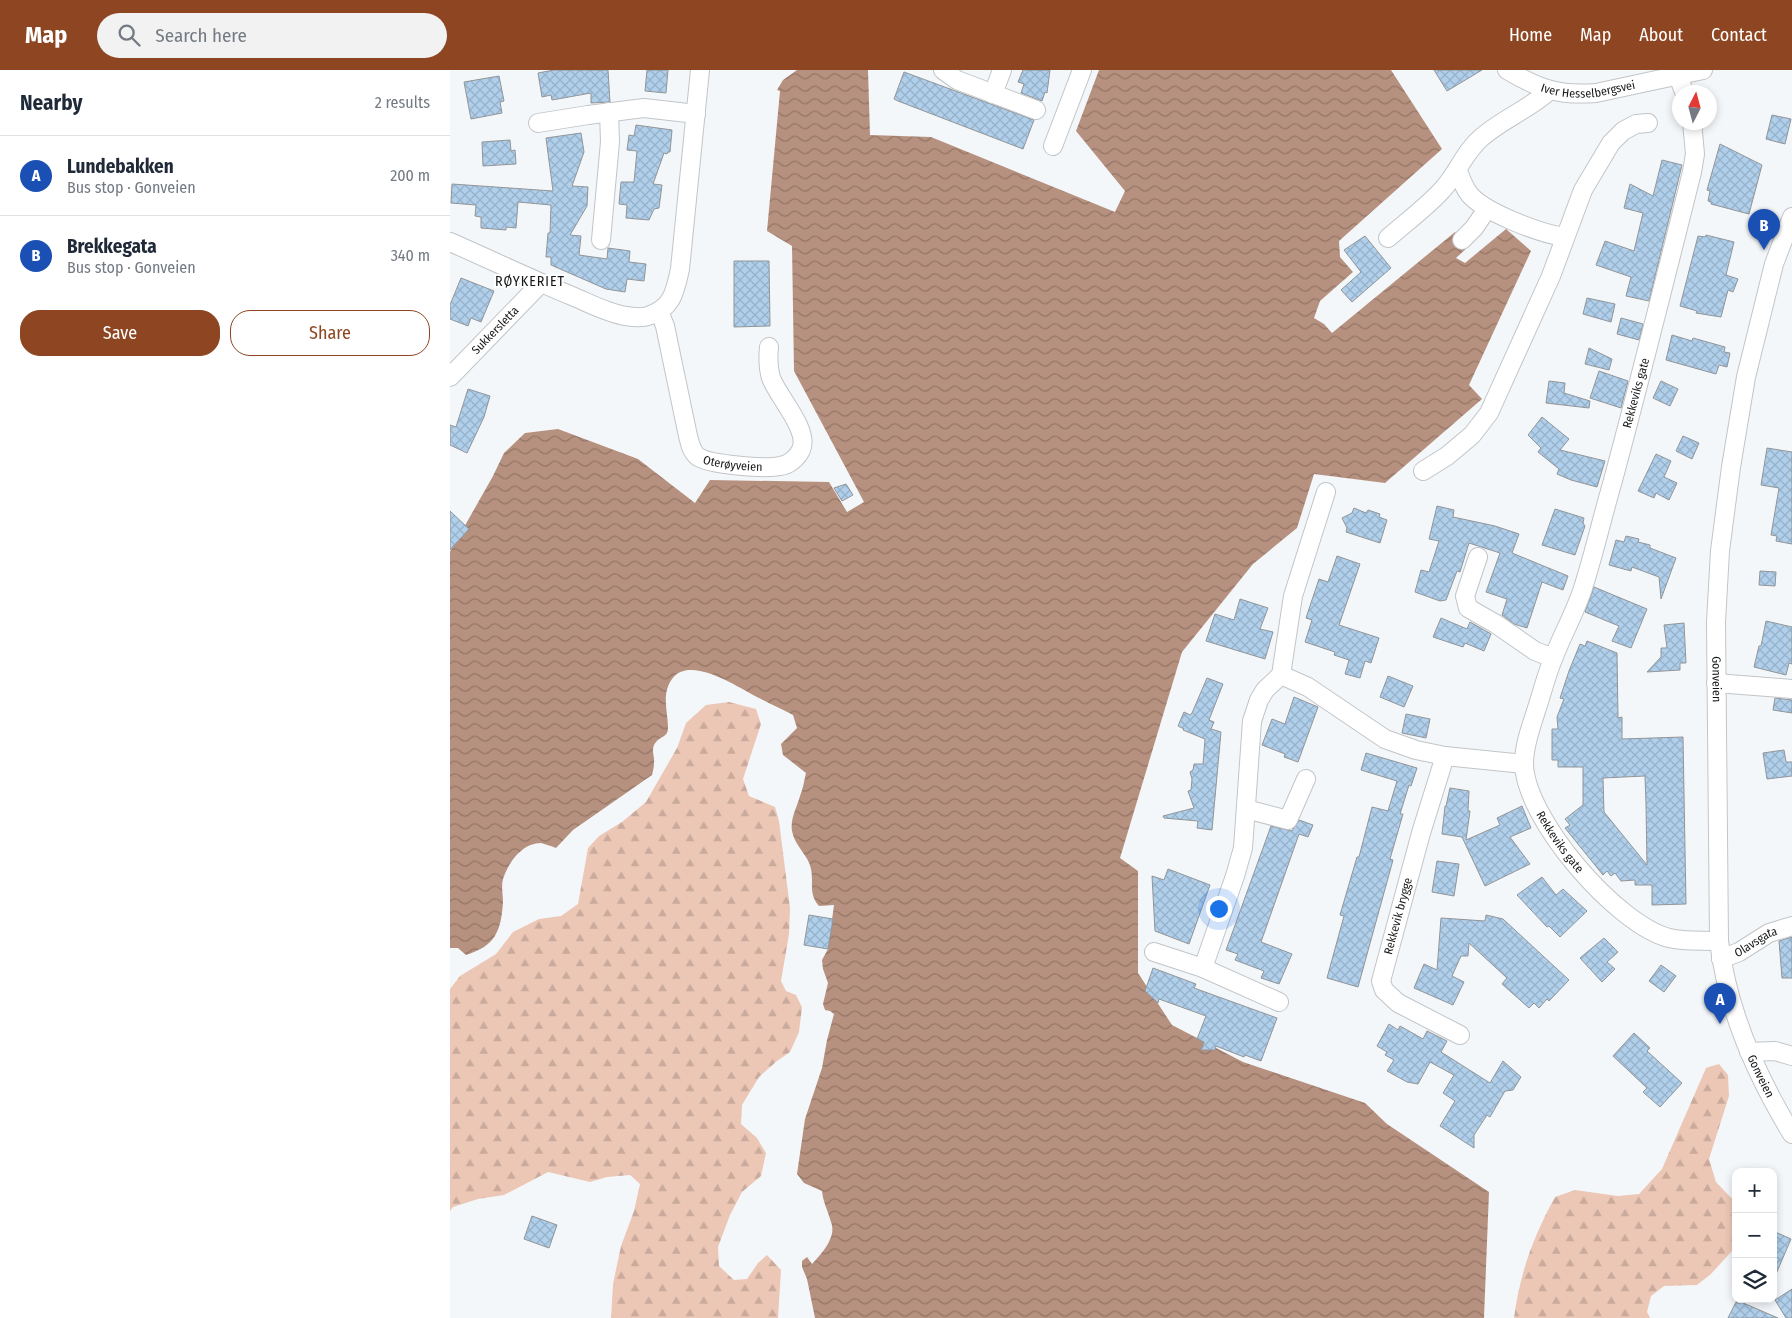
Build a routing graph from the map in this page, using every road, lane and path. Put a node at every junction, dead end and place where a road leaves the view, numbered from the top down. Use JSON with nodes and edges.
{"nodes":[{"id":1,"x":700,"y":70,"type":"edge"},
{"id":2,"x":943,"y":70,"type":"edge"},
{"id":3,"x":1002,"y":70,"type":"edge"},
{"id":4,"x":1082,"y":70,"type":"edge"},
{"id":5,"x":1507,"y":70,"type":"edge"},
{"id":6,"x":1703,"y":70,"type":"edge"},
{"id":7,"x":1677,"y":73,"type":"edge"},
{"id":8,"x":1681,"y":85,"type":"edge"},
{"id":9,"x":1549,"y":91,"type":"junction"},
{"id":10,"x":993,"y":94,"type":"junction"},
{"id":11,"x":1036,"y":110,"type":"dead end"},
{"id":12,"x":610,"y":112,"type":"junction"},
{"id":13,"x":696,"y":114,"type":"junction"},
{"id":14,"x":538,"y":123,"type":"dead end"},
{"id":15,"x":1648,"y":123,"type":"dead end"},
{"id":16,"x":1693,"y":130,"type":"edge"},
{"id":17,"x":1053,"y":146,"type":"dead end"},
{"id":18,"x":1458,"y":171,"type":"junction"},
{"id":19,"x":1488,"y":209,"type":"junction"},
{"id":20,"x":1792,"y":217,"type":"edge"},
{"id":21,"x":1565,"y":237,"type":"junction"},
{"id":22,"x":1388,"y":238,"type":"dead end"},
{"id":23,"x":600,"y":240,"type":"dead end"},
{"id":24,"x":1462,"y":240,"type":"dead end"},
{"id":25,"x":450,"y":242,"type":"edge"},
{"id":26,"x":541,"y":283,"type":"junction"},
{"id":27,"x":659,"y":311,"type":"junction"},
{"id":28,"x":768,"y":347,"type":"dead end"},
{"id":29,"x":450,"y":377,"type":"edge"},
{"id":30,"x":1423,"y":471,"type":"dead end"},
{"id":31,"x":1326,"y":492,"type":"dead end"},
{"id":32,"x":1478,"y":557,"type":"dead end"},
{"id":33,"x":1553,"y":658,"type":"junction"},
{"id":34,"x":1281,"y":675,"type":"junction"},
{"id":35,"x":1716,"y":683,"type":"junction"},
{"id":36,"x":1792,"y":688,"type":"edge"},
{"id":37,"x":1445,"y":756,"type":"junction"},
{"id":38,"x":1524,"y":764,"type":"junction"},
{"id":39,"x":1306,"y":779,"type":"dead end"},
{"id":40,"x":1246,"y":809,"type":"junction"},
{"id":41,"x":1792,"y":926,"type":"edge"},
{"id":42,"x":1718,"y":941,"type":"junction"},
{"id":43,"x":1154,"y":952,"type":"dead end"},
{"id":44,"x":1721,"y":959,"type":"junction"},
{"id":45,"x":1203,"y":968,"type":"junction"},
{"id":46,"x":1279,"y":1002,"type":"dead end"},
{"id":47,"x":1460,"y":1035,"type":"dead end"},
{"id":48,"x":1749,"y":1052,"type":"junction"},
{"id":49,"x":1789,"y":1054,"type":"edge"},
{"id":50,"x":1792,"y":1134,"type":"edge"}],
"edges":[{"from":1,"to":13,"type":"street"},
{"from":2,"to":10,"type":"street"},
{"from":3,"to":10,"type":"street"},
{"from":4,"to":17,"type":"street"},
{"from":5,"to":9,"type":"street","name":"Iver Hesselbergsvei"},
{"from":6,"to":7,"type":"street","name":"Iver Hesselbergsvei"},
{"from":7,"to":8,"type":"street"},
{"from":7,"to":9,"type":"street","name":"Iver Hesselbergsvei"},
{"from":9,"to":18,"type":"street"},
{"from":10,"to":11,"type":"street"},
{"from":12,"to":13,"type":"street"},
{"from":12,"to":14,"type":"street"},
{"from":12,"to":23,"type":"street"},
{"from":13,"to":27,"type":"street"},
{"from":15,"to":21,"type":"street"},
{"from":16,"to":33,"type":"street","name":"Rekkeviks gate"},
{"from":18,"to":19,"type":"street"},
{"from":18,"to":22,"type":"street"},
{"from":19,"to":21,"type":"street"},
{"from":19,"to":24,"type":"street"},
{"from":20,"to":35,"type":"street","name":"Gonveien"},
{"from":21,"to":30,"type":"street"},
{"from":25,"to":26,"type":"street"},
{"from":26,"to":27,"type":"street"},
{"from":26,"to":29,"type":"street","name":"Sukkersletta"},
{"from":27,"to":28,"type":"street","name":"Oterøyveien"},
{"from":31,"to":34,"type":"street"},
{"from":32,"to":33,"type":"street"},
{"from":33,"to":38,"type":"street","name":"Rekkeviks gate"},
{"from":34,"to":37,"type":"street"},
{"from":34,"to":40,"type":"street"},
{"from":35,"to":36,"type":"street"},
{"from":35,"to":42,"type":"street","name":"Gonveien"},
{"from":37,"to":38,"type":"street"},
{"from":37,"to":47,"type":"street","name":"Rekkevik brygge"},
{"from":38,"to":42,"type":"street","name":"Rekkeviks gate"},
{"from":39,"to":40,"type":"street"},
{"from":40,"to":45,"type":"street"},
{"from":41,"to":44,"type":"street","name":"Olavsgata"},
{"from":42,"to":44,"type":"street","name":"Gonveien"},
{"from":43,"to":45,"type":"street"},
{"from":44,"to":48,"type":"street","name":"Gonveien"},
{"from":45,"to":46,"type":"street"},
{"from":48,"to":49,"type":"street"},
{"from":48,"to":50,"type":"street","name":"Gonveien"}]}
